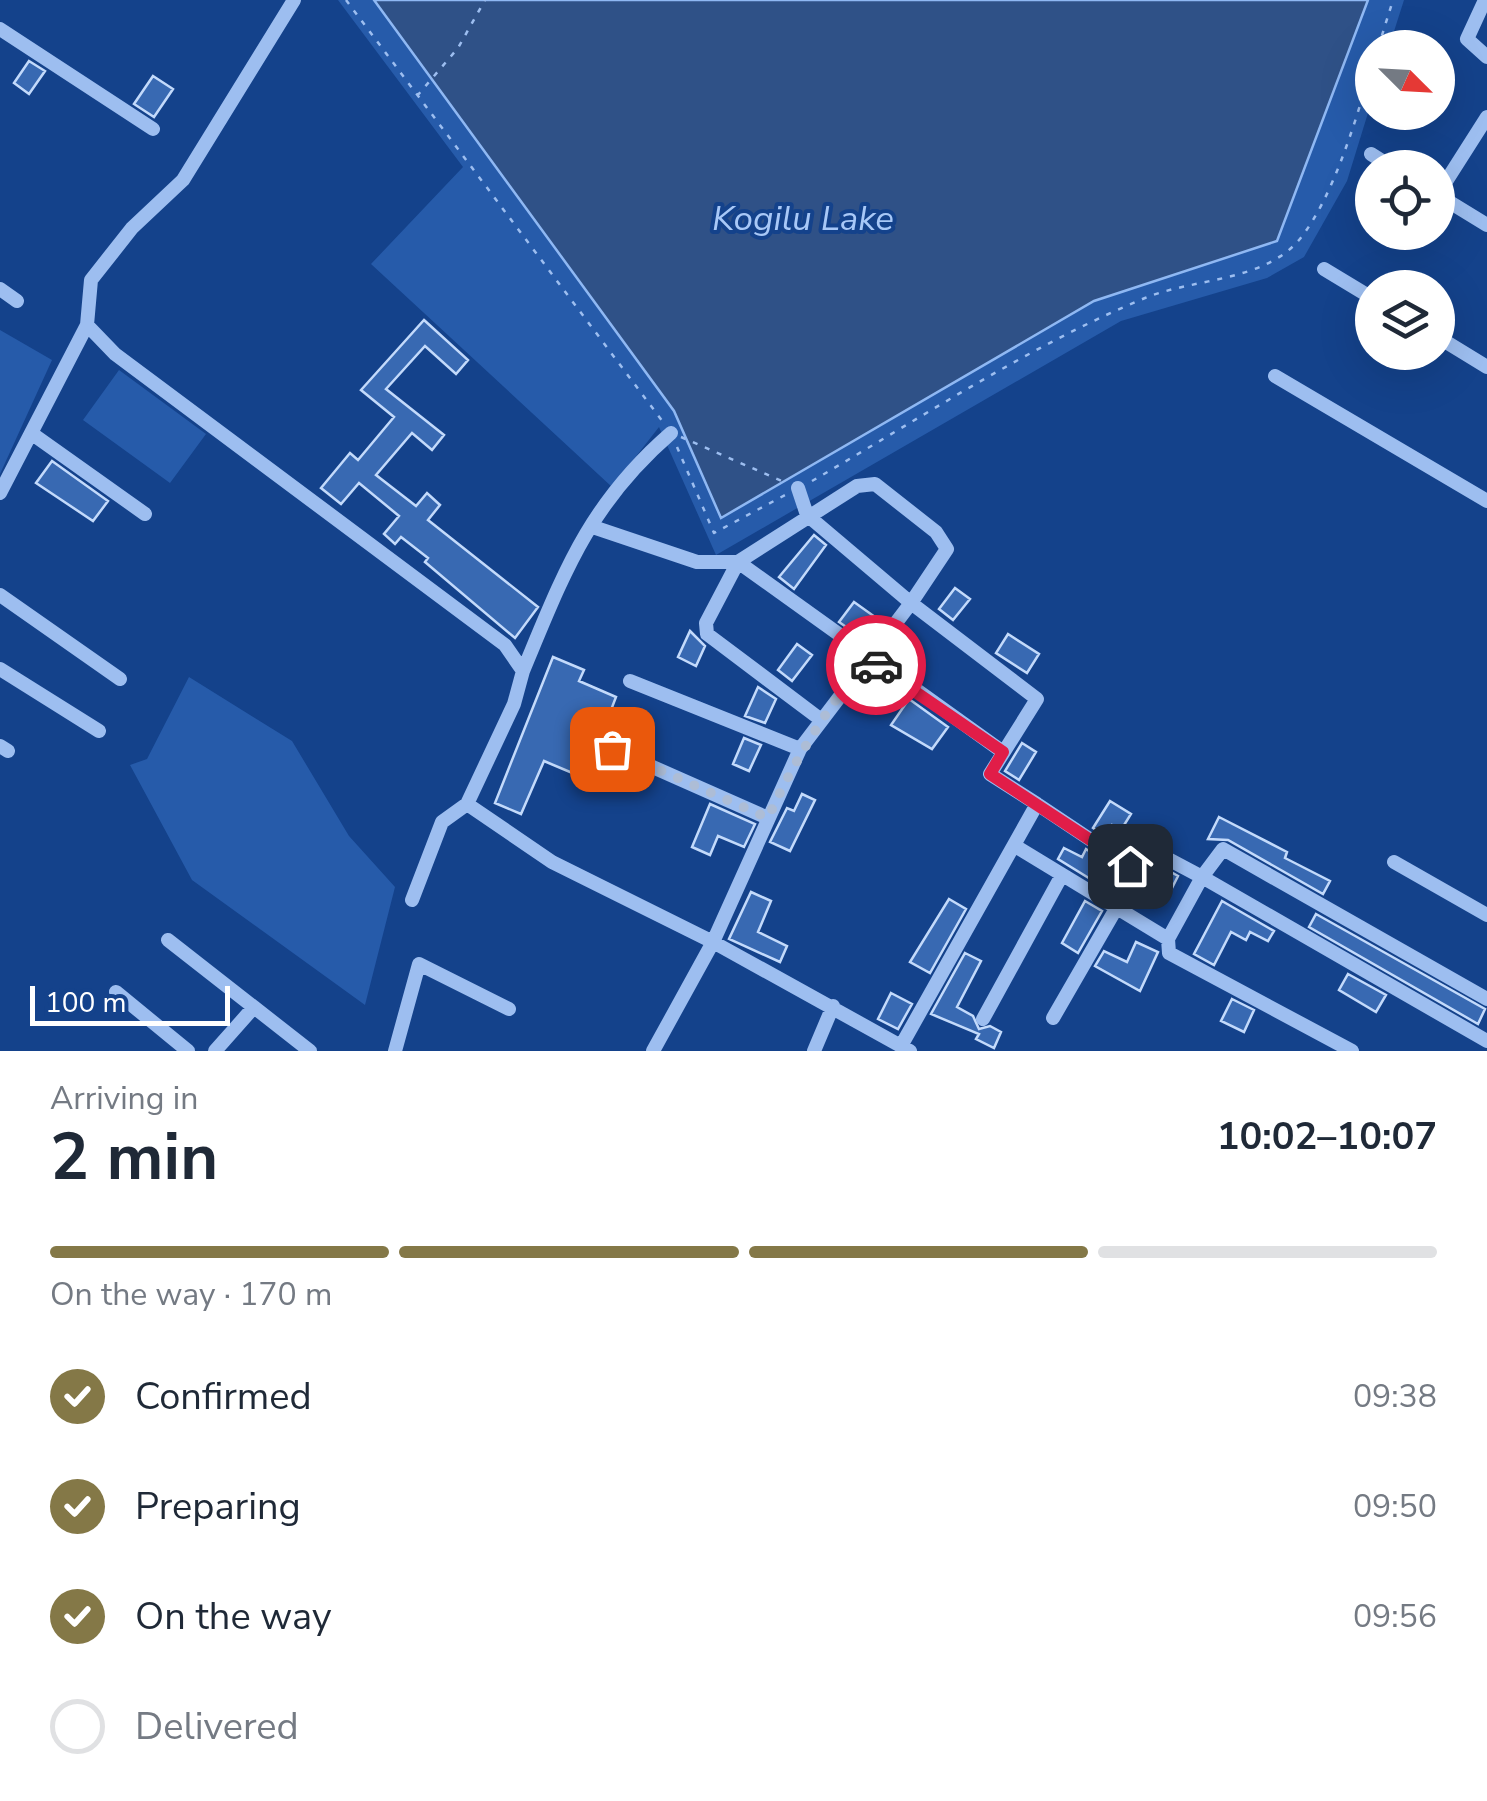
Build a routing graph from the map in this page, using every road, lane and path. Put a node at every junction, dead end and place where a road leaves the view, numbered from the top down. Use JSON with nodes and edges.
{"nodes":[{"id":1,"x":294,"y":0,"type":"edge"},
{"id":2,"x":346,"y":0,"type":"edge"},
{"id":3,"x":485,"y":0,"type":"edge"},
{"id":4,"x":1392,"y":0,"type":"edge"},
{"id":5,"x":1485,"y":0,"type":"edge"},
{"id":6,"x":0,"y":29,"type":"edge"},
{"id":7,"x":1383,"y":30,"type":"edge"},
{"id":8,"x":1487,"y":57,"type":"edge"},
{"id":9,"x":416,"y":97,"type":"junction"},
{"id":10,"x":1355,"y":113,"type":"edge"},
{"id":11,"x":1487,"y":116,"type":"edge"},
{"id":12,"x":153,"y":129,"type":"dead end"},
{"id":13,"x":1455,"y":167,"type":"edge"},
{"id":14,"x":1455,"y":205,"type":"edge"},
{"id":15,"x":1487,"y":226,"type":"edge"},
{"id":16,"x":1324,"y":269,"type":"dead end"},
{"id":17,"x":0,"y":288,"type":"edge"},
{"id":18,"x":1355,"y":288,"type":"edge"},
{"id":19,"x":17,"y":300,"type":"dead end"},
{"id":20,"x":86,"y":325,"type":"junction"},
{"id":21,"x":1455,"y":347,"type":"edge"},
{"id":22,"x":1487,"y":367,"type":"edge"},
{"id":23,"x":1275,"y":376,"type":"dead end"},
{"id":24,"x":31,"y":432,"type":"junction"},
{"id":25,"x":671,"y":432,"type":"junction"},
{"id":26,"x":798,"y":488,"type":"junction"},
{"id":27,"x":0,"y":493,"type":"edge"},
{"id":28,"x":1487,"y":501,"type":"edge"},
{"id":29,"x":145,"y":514,"type":"dead end"},
{"id":30,"x":807,"y":515,"type":"junction"},
{"id":31,"x":593,"y":527,"type":"dead end"},
{"id":32,"x":738,"y":562,"type":"junction"},
{"id":33,"x":0,"y":595,"type":"edge"},
{"id":34,"x":911,"y":603,"type":"junction"},
{"id":35,"x":867,"y":658,"type":"junction"},
{"id":36,"x":0,"y":669,"type":"edge"},
{"id":37,"x":522,"y":672,"type":"junction"},
{"id":38,"x":120,"y":680,"type":"dead end"},
{"id":39,"x":630,"y":680,"type":"dead end"},
{"id":40,"x":820,"y":719,"type":"junction"},
{"id":41,"x":100,"y":731,"type":"dead end"},
{"id":42,"x":612,"y":749,"type":"dead end"},
{"id":43,"x":800,"y":749,"type":"junction"},
{"id":44,"x":1003,"y":752,"type":"junction"},
{"id":45,"x":467,"y":804,"type":"junction"},
{"id":46,"x":1037,"y":804,"type":"junction"},
{"id":47,"x":768,"y":818,"type":"junction"},
{"id":48,"x":1015,"y":846,"type":"junction"},
{"id":49,"x":1153,"y":850,"type":"dead end"},
{"id":50,"x":1394,"y":862,"type":"dead end"},
{"id":51,"x":1130,"y":866,"type":"dead end"},
{"id":52,"x":1062,"y":875,"type":"junction"},
{"id":53,"x":1202,"y":877,"type":"junction"},
{"id":54,"x":412,"y":900,"type":"dead end"},
{"id":55,"x":1117,"y":907,"type":"junction"},
{"id":56,"x":1487,"y":915,"type":"edge"},
{"id":57,"x":1168,"y":939,"type":"junction"},
{"id":58,"x":168,"y":940,"type":"dead end"},
{"id":59,"x":713,"y":942,"type":"junction"},
{"id":60,"x":116,"y":992,"type":"dead end"},
{"id":61,"x":1487,"y":998,"type":"edge"},
{"id":62,"x":833,"y":1006,"type":"junction"},
{"id":63,"x":254,"y":1007,"type":"junction"},
{"id":64,"x":509,"y":1008,"type":"dead end"},
{"id":65,"x":1054,"y":1018,"type":"dead end"},
{"id":66,"x":983,"y":1019,"type":"dead end"},
{"id":67,"x":1487,"y":1041,"type":"edge"},
{"id":68,"x":906,"y":1049,"type":"edge"},
{"id":69,"x":397,"y":1050,"type":"edge"},
{"id":70,"x":188,"y":1051,"type":"edge"},
{"id":71,"x":215,"y":1051,"type":"edge"},
{"id":72,"x":310,"y":1051,"type":"edge"},
{"id":73,"x":653,"y":1051,"type":"edge"},
{"id":74,"x":814,"y":1051,"type":"edge"},
{"id":75,"x":1352,"y":1051,"type":"edge"}],
"edges":[{"from":1,"to":20,"type":"street"},
{"from":2,"to":9,"type":"path"},
{"from":3,"to":9,"type":"path"},
{"from":4,"to":7,"type":"path"},
{"from":5,"to":8,"type":"street"},
{"from":6,"to":12,"type":"street"},
{"from":9,"to":25,"type":"path"},
{"from":10,"to":26,"type":"path"},
{"from":11,"to":13,"type":"street"},
{"from":14,"to":15,"type":"street"},
{"from":16,"to":18,"type":"street"},
{"from":17,"to":19,"type":"street"},
{"from":20,"to":24,"type":"street"},
{"from":20,"to":37,"type":"street"},
{"from":21,"to":22,"type":"street"},
{"from":23,"to":28,"type":"street"},
{"from":24,"to":27,"type":"street"},
{"from":24,"to":29,"type":"street"},
{"from":25,"to":26,"type":"path"},
{"from":25,"to":26,"type":"path"},
{"from":25,"to":37,"type":"street"},
{"from":26,"to":30,"type":"street"},
{"from":30,"to":32,"type":"street"},
{"from":30,"to":34,"type":"street"},
{"from":30,"to":34,"type":"street"},
{"from":31,"to":32,"type":"street"},
{"from":32,"to":35,"type":"street"},
{"from":32,"to":40,"type":"street"},
{"from":33,"to":38,"type":"street"},
{"from":34,"to":35,"type":"street"},
{"from":34,"to":44,"type":"street"},
{"from":35,"to":40,"type":"street"},
{"from":35,"to":44,"type":"street"},
{"from":36,"to":41,"type":"street"},
{"from":37,"to":45,"type":"street"},
{"from":39,"to":43,"type":"street"},
{"from":40,"to":43,"type":"street"},
{"from":42,"to":47,"type":"street"},
{"from":43,"to":47,"type":"street"},
{"from":44,"to":46,"type":"street"},
{"from":45,"to":54,"type":"street"},
{"from":45,"to":59,"type":"street"},
{"from":46,"to":48,"type":"street"},
{"from":46,"to":51,"type":"street"},
{"from":47,"to":59,"type":"street"},
{"from":48,"to":52,"type":"street"},
{"from":48,"to":68,"type":"street"},
{"from":49,"to":53,"type":"street"},
{"from":50,"to":56,"type":"street"},
{"from":52,"to":55,"type":"street"},
{"from":52,"to":66,"type":"street"},
{"from":53,"to":57,"type":"street"},
{"from":53,"to":61,"type":"street"},
{"from":53,"to":67,"type":"street"},
{"from":55,"to":57,"type":"street"},
{"from":55,"to":65,"type":"street"},
{"from":57,"to":75,"type":"street"},
{"from":58,"to":63,"type":"street"},
{"from":59,"to":62,"type":"street"},
{"from":59,"to":73,"type":"street"},
{"from":60,"to":70,"type":"street"},
{"from":62,"to":68,"type":"street"},
{"from":62,"to":74,"type":"street"},
{"from":63,"to":71,"type":"street"},
{"from":63,"to":72,"type":"street"},
{"from":64,"to":69,"type":"street"}]}
